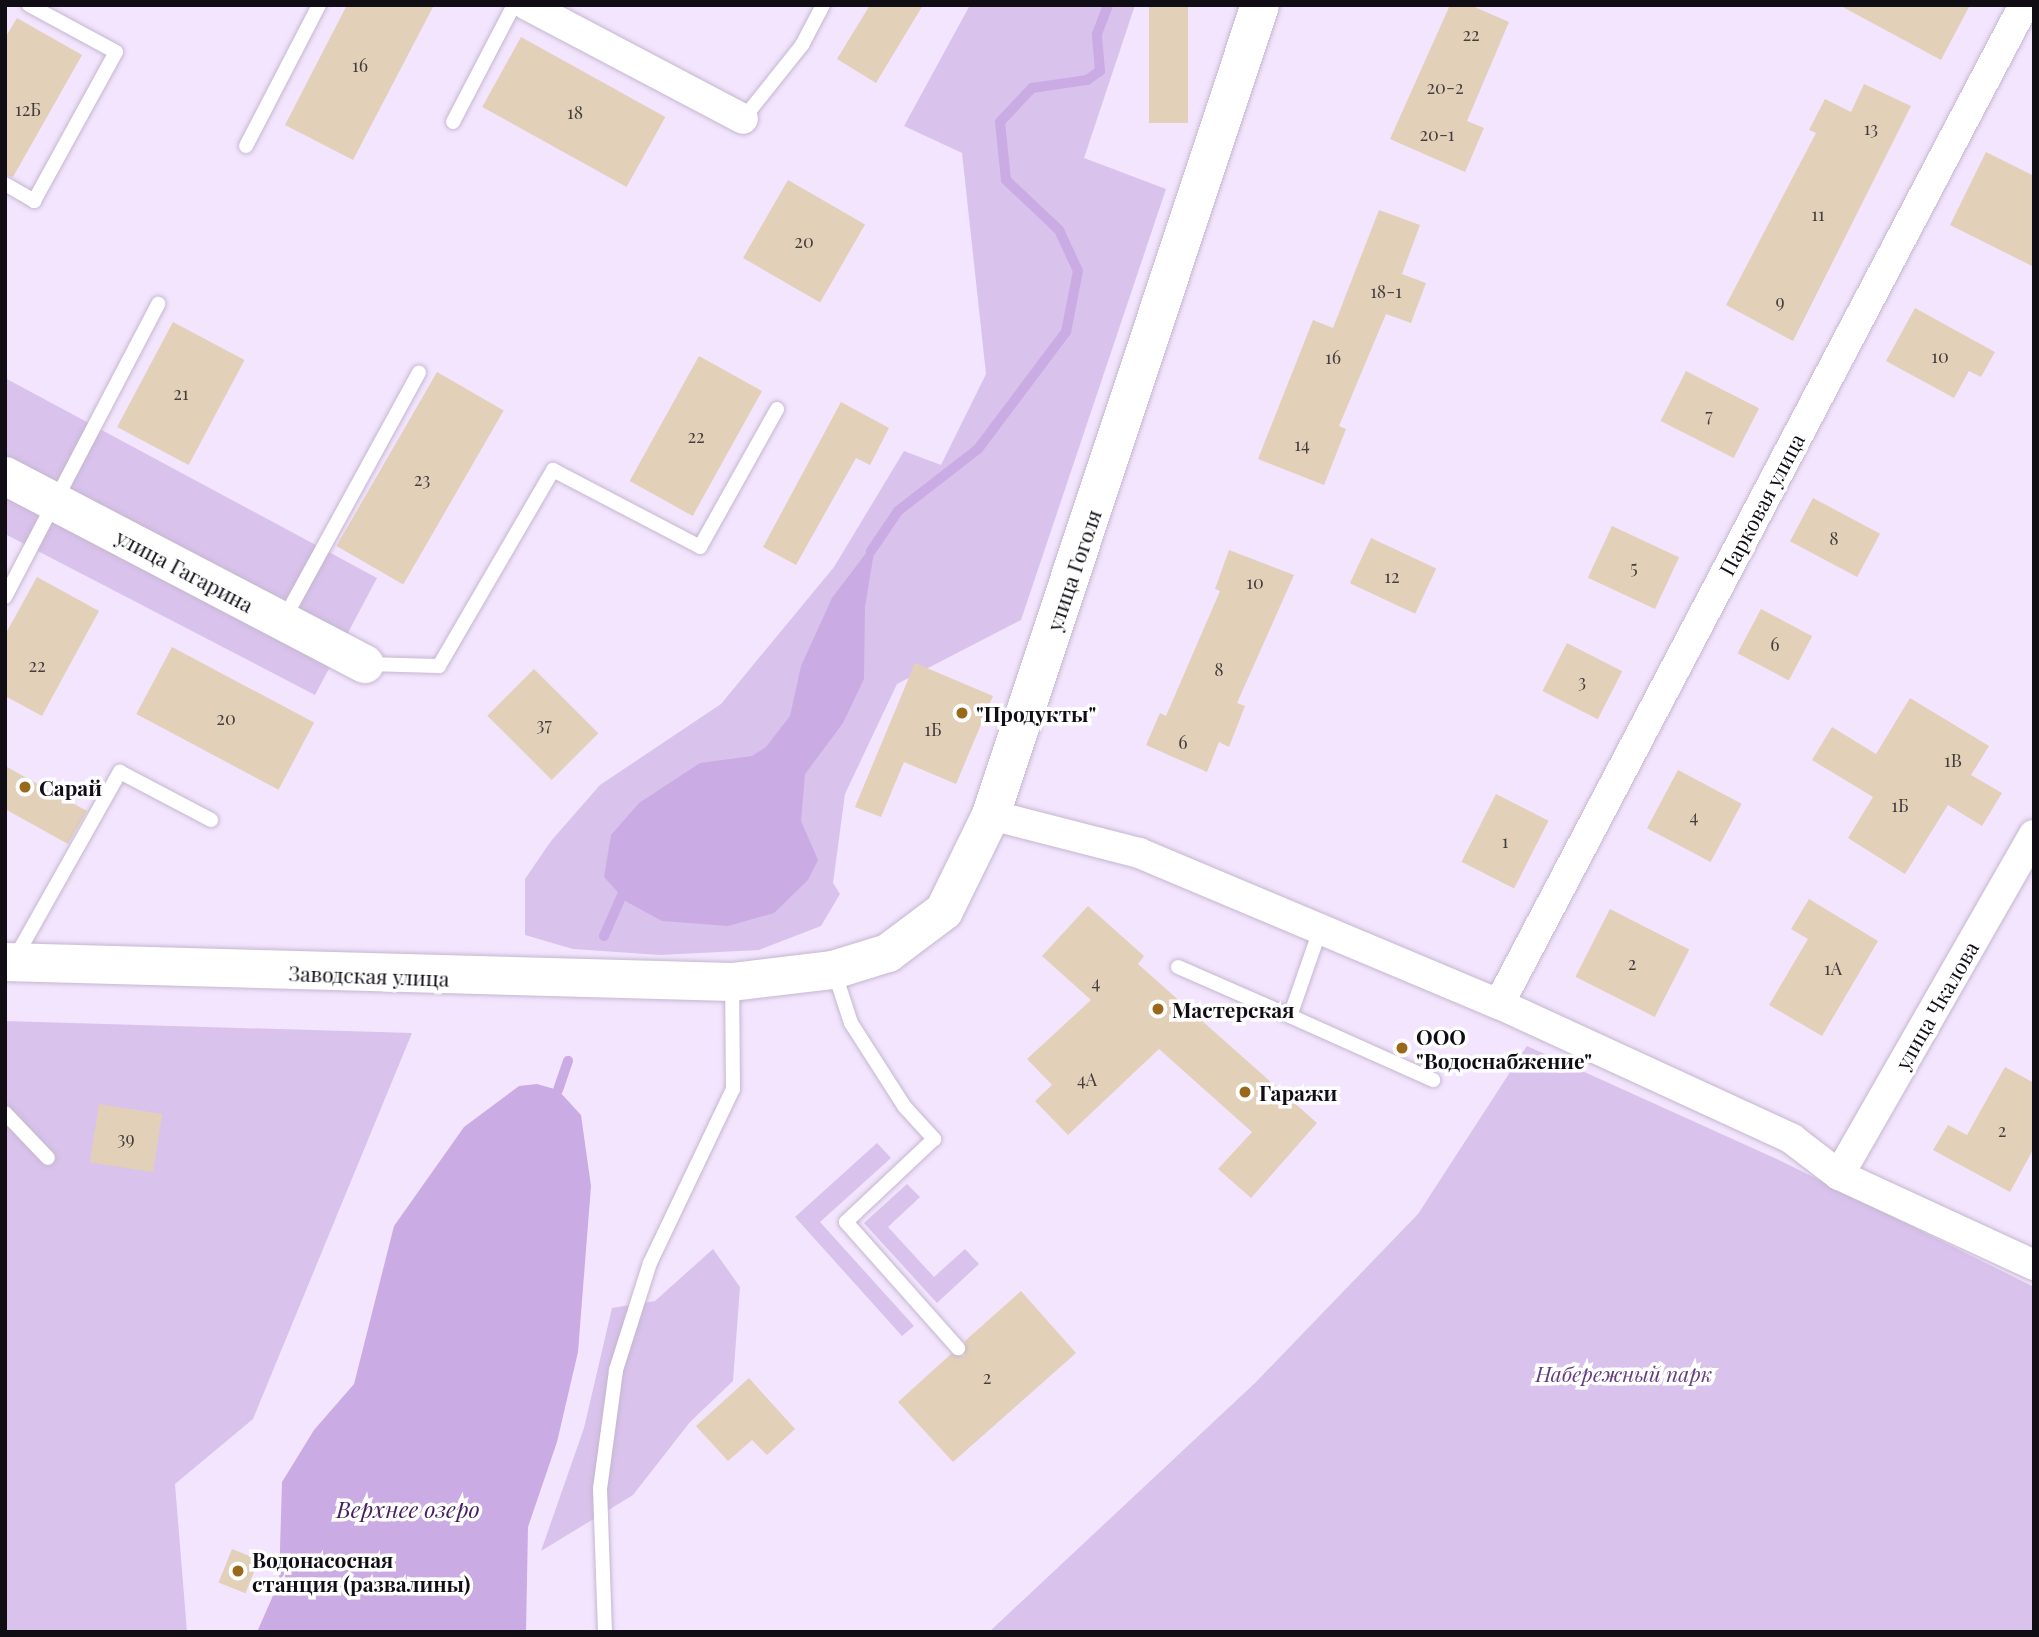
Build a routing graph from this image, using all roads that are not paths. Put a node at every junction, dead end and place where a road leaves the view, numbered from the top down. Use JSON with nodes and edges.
{"nodes":[{"id":1,"x":29,"y":5,"type":"edge"},
{"id":2,"x":319,"y":5,"type":"edge"},
{"id":3,"x":823,"y":5,"type":"edge"},
{"id":4,"x":1260,"y":5,"type":"edge"},
{"id":5,"x":2024,"y":5,"type":"edge"},
{"id":6,"x":526,"y":6,"type":"edge"},
{"id":7,"x":743,"y":119,"type":"joint"},
{"id":8,"x":453,"y":122,"type":"dead end"},
{"id":9,"x":246,"y":146,"type":"dead end"},
{"id":10,"x":5,"y":184,"type":"edge"},
{"id":11,"x":158,"y":304,"type":"dead end"},
{"id":12,"x":419,"y":372,"type":"dead end"},
{"id":13,"x":777,"y":409,"type":"dead end"},
{"id":14,"x":5,"y":476,"type":"edge"},
{"id":15,"x":55,"y":502,"type":"junction"},
{"id":16,"x":5,"y":597,"type":"edge"},
{"id":17,"x":283,"y":621,"type":"junction"},
{"id":18,"x":365,"y":664,"type":"joint"},
{"id":19,"x":991,"y":815,"type":"junction"},
{"id":20,"x":211,"y":820,"type":"dead end"},
{"id":21,"x":2034,"y":835,"type":"edge"},
{"id":22,"x":1320,"y":930,"type":"junction"},
{"id":23,"x":9,"y":962,"type":"edge"},
{"id":24,"x":1178,"y":967,"type":"dead end"},
{"id":25,"x":833,"y":970,"type":"junction"},
{"id":26,"x":732,"y":982,"type":"junction"},
{"id":27,"x":1499,"y":1003,"type":"junction"},
{"id":28,"x":1290,"y":1016,"type":"junction"},
{"id":29,"x":1433,"y":1080,"type":"dead end"},
{"id":30,"x":5,"y":1113,"type":"edge"},
{"id":31,"x":48,"y":1158,"type":"dead end"},
{"id":32,"x":1839,"y":1175,"type":"junction"},
{"id":33,"x":2034,"y":1265,"type":"edge"},
{"id":34,"x":958,"y":1348,"type":"dead end"},
{"id":35,"x":605,"y":1632,"type":"edge"}],
"edges":[{"from":1,"to":10,"type":"lane"},
{"from":2,"to":9,"type":"lane"},
{"from":3,"to":7,"type":"lane"},
{"from":4,"to":19,"type":"main road","name":"улица Гоголя"},
{"from":5,"to":27,"type":"street","name":"Парковая улица"},
{"from":6,"to":7,"type":"street"},
{"from":6,"to":8,"type":"lane"},
{"from":11,"to":15,"type":"lane"},
{"from":12,"to":17,"type":"lane"},
{"from":13,"to":18,"type":"lane"},
{"from":14,"to":15,"type":"main road","name":"улица Гагарина"},
{"from":15,"to":16,"type":"lane"},
{"from":15,"to":17,"type":"main road","name":"улица Гагарина"},
{"from":17,"to":18,"type":"main road","name":"улица Гагарина"},
{"from":19,"to":22,"type":"street"},
{"from":19,"to":25,"type":"main road","name":"улица Гоголя"},
{"from":20,"to":23,"type":"lane"},
{"from":21,"to":32,"type":"street","name":"улица Чкалова"},
{"from":22,"to":27,"type":"street"},
{"from":22,"to":28,"type":"lane"},
{"from":23,"to":26,"type":"main road","name":"Заводская улица"},
{"from":24,"to":28,"type":"lane"},
{"from":25,"to":26,"type":"main road","name":"улица Гоголя"},
{"from":25,"to":34,"type":"lane"},
{"from":26,"to":35,"type":"lane"},
{"from":27,"to":32,"type":"street"},
{"from":28,"to":29,"type":"lane"},
{"from":30,"to":31,"type":"lane"},
{"from":32,"to":33,"type":"street"}]}
